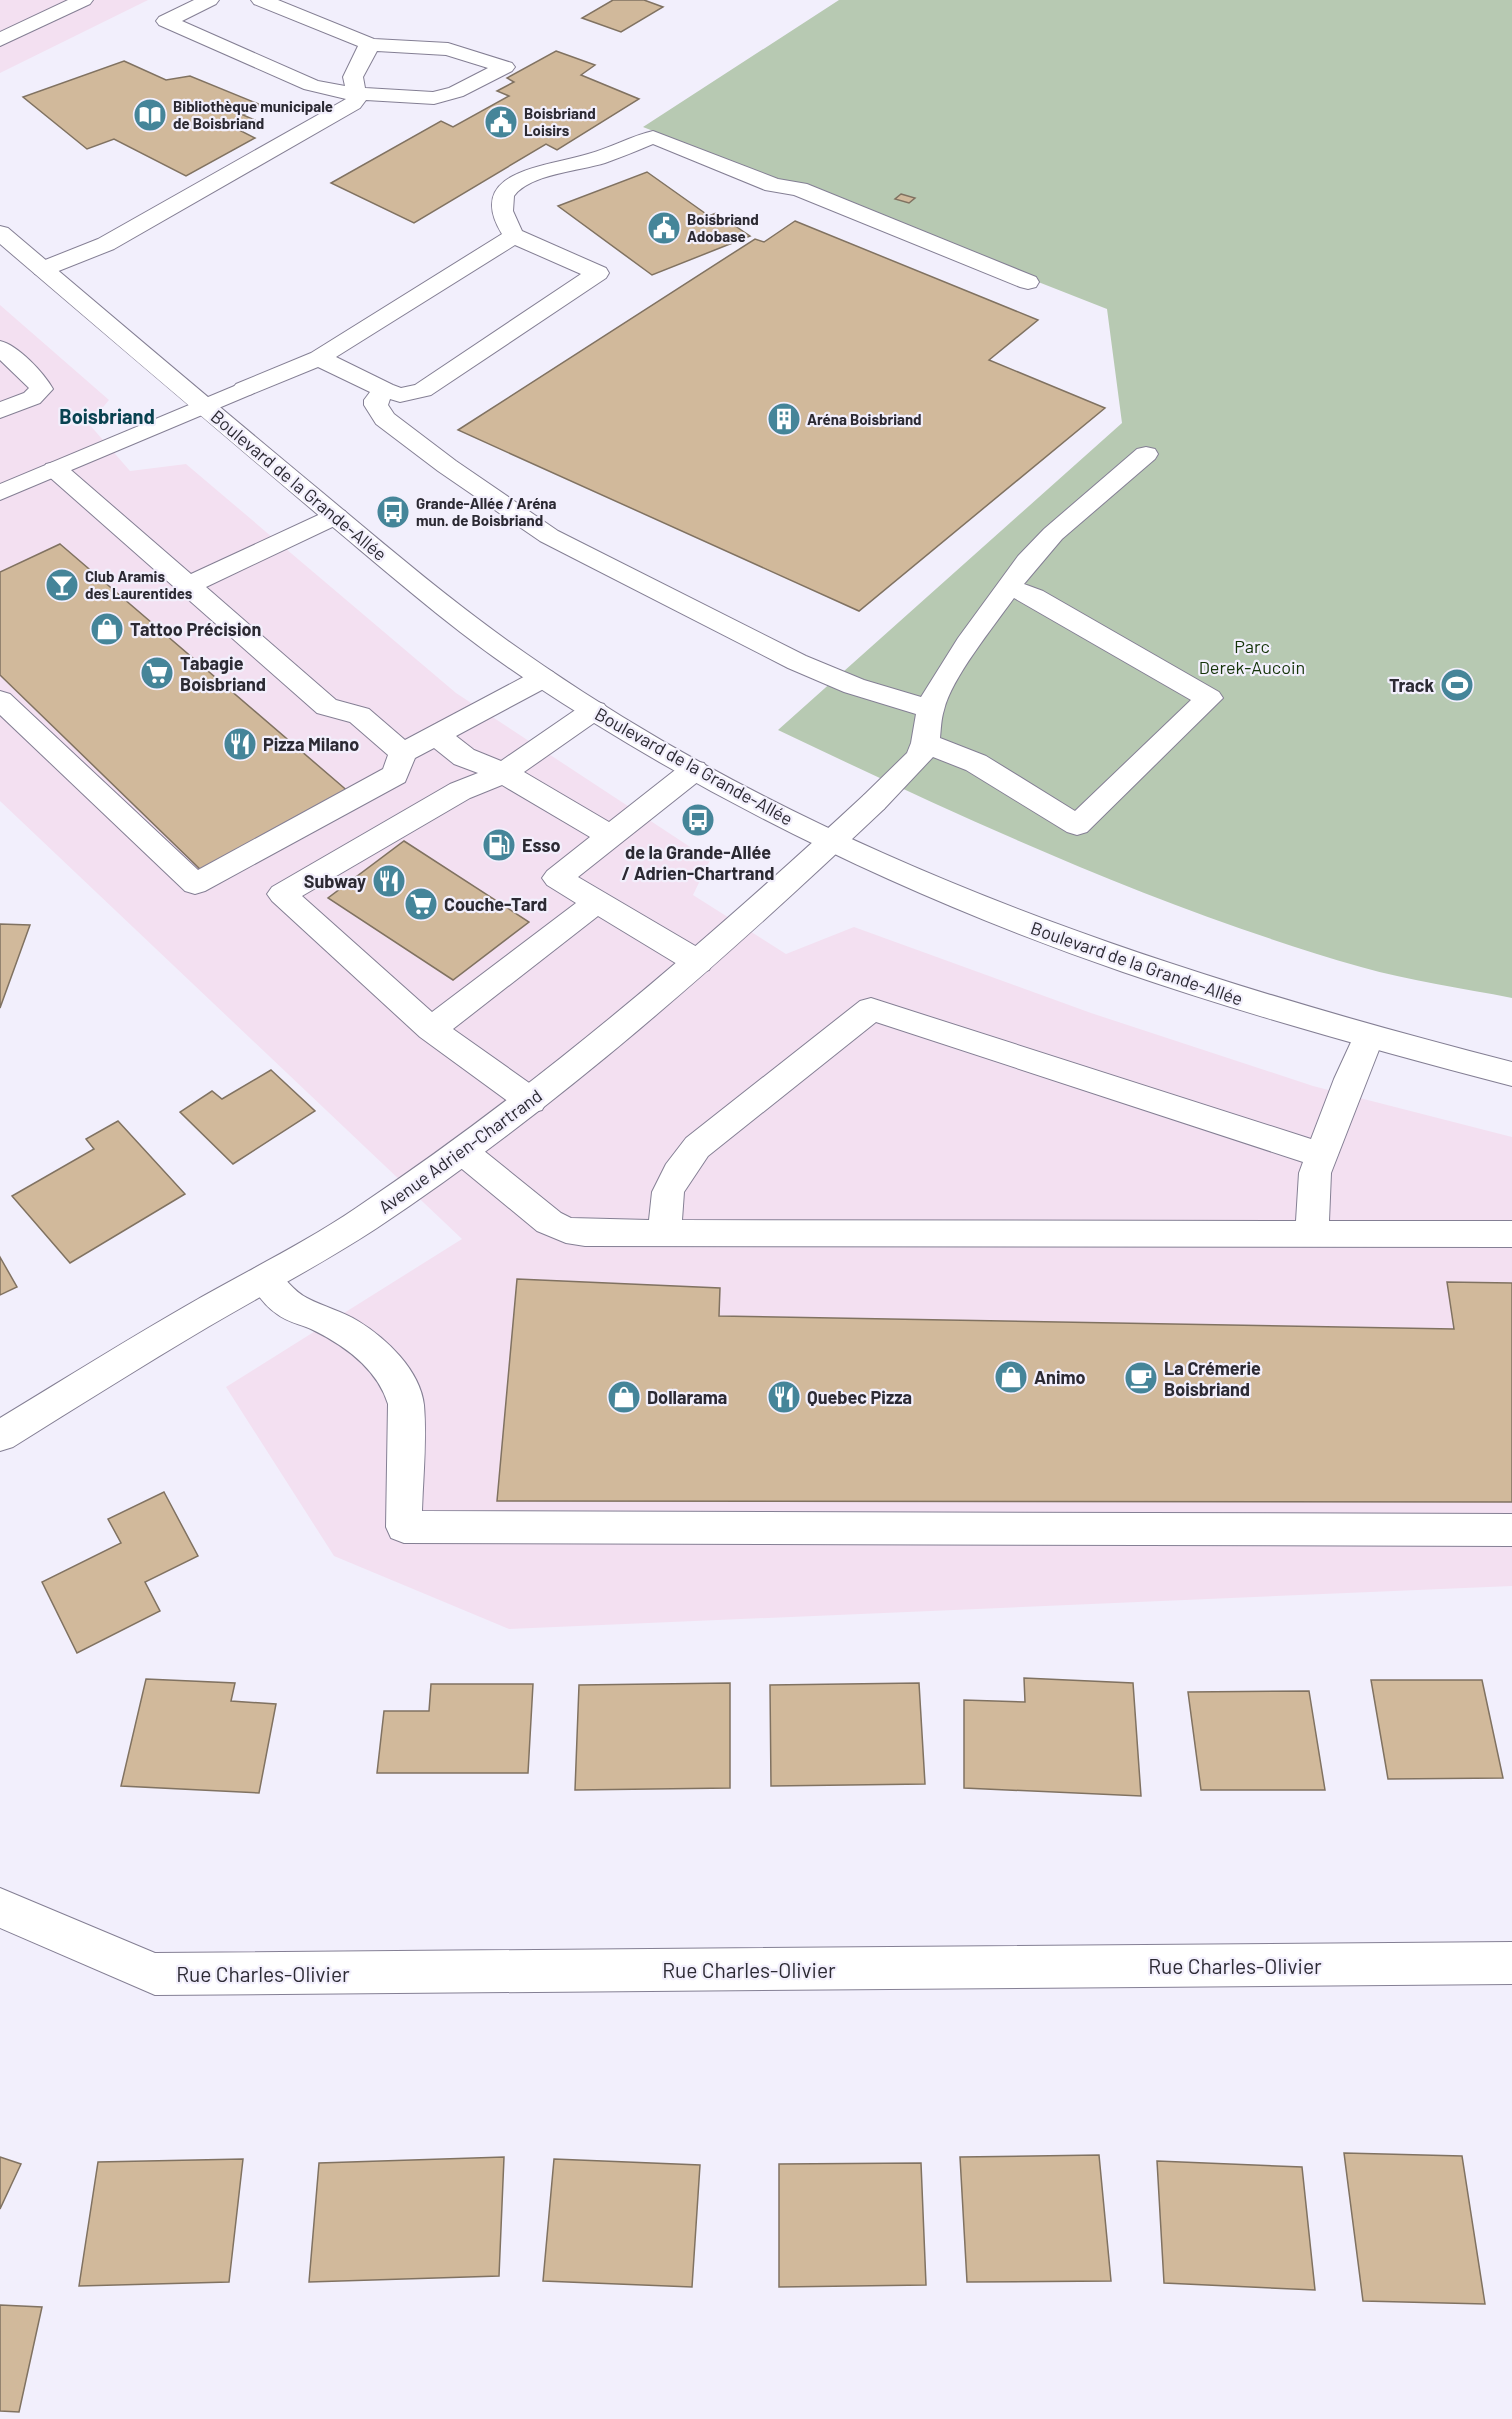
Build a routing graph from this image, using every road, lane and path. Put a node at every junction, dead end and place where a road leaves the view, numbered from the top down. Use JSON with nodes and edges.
{"nodes":[{"id":1,"x":83,"y":0,"type":"edge"},
{"id":2,"x":209,"y":0,"type":"edge"},
{"id":3,"x":261,"y":0,"type":"edge"},
{"id":4,"x":0,"y":40,"type":"edge"},
{"id":5,"x":369,"y":45,"type":"junction"},
{"id":6,"x":356,"y":93,"type":"junction"},
{"id":7,"x":0,"y":233,"type":"edge"},
{"id":8,"x":514,"y":236,"type":"junction"},
{"id":9,"x":43,"y":269,"type":"junction"},
{"id":10,"x":1028,"y":282,"type":"dead end"},
{"id":11,"x":0,"y":348,"type":"edge"},
{"id":12,"x":319,"y":358,"type":"junction"},
{"id":13,"x":386,"y":390,"type":"junction"},
{"id":14,"x":204,"y":406,"type":"junction"},
{"id":15,"x":0,"y":411,"type":"edge"},
{"id":16,"x":1146,"y":454,"type":"dead end"},
{"id":17,"x":55,"y":469,"type":"junction"},
{"id":18,"x":0,"y":493,"type":"edge"},
{"id":19,"x":336,"y":516,"type":"junction"},
{"id":20,"x":188,"y":586,"type":"junction"},
{"id":21,"x":1009,"y":587,"type":"junction"},
{"id":22,"x":543,"y":678,"type":"junction"},
{"id":23,"x":0,"y":700,"type":"edge"},
{"id":24,"x":930,"y":708,"type":"junction"},
{"id":25,"x":594,"y":710,"type":"junction"},
{"id":26,"x":436,"y":735,"type":"junction"},
{"id":27,"x":926,"y":743,"type":"junction"},
{"id":28,"x":404,"y":753,"type":"junction"},
{"id":29,"x":694,"y":770,"type":"junction"},
{"id":30,"x":504,"y":773,"type":"junction"},
{"id":31,"x":610,"y":836,"type":"junction"},
{"id":32,"x":832,"y":842,"type":"junction"},
{"id":33,"x":597,"y":902,"type":"junction"},
{"id":34,"x":698,"y":963,"type":"junction"},
{"id":35,"x":430,"y":1029,"type":"junction"},
{"id":36,"x":1368,"y":1037,"type":"junction"},
{"id":37,"x":1512,"y":1074,"type":"edge"},
{"id":38,"x":531,"y":1101,"type":"junction"},
{"id":39,"x":462,"y":1151,"type":"junction"},
{"id":40,"x":1321,"y":1155,"type":"junction"},
{"id":41,"x":664,"y":1232,"type":"junction"},
{"id":42,"x":1313,"y":1234,"type":"junction"},
{"id":43,"x":1512,"y":1234,"type":"edge"},
{"id":44,"x":265,"y":1279,"type":"junction"},
{"id":45,"x":0,"y":1436,"type":"edge"},
{"id":46,"x":1512,"y":1530,"type":"edge"},
{"id":47,"x":0,"y":1908,"type":"edge"},
{"id":48,"x":1512,"y":1963,"type":"edge"}],
"edges":[{"from":1,"to":4,"type":"street"},
{"from":2,"to":6,"type":"street"},
{"from":3,"to":5,"type":"street"},
{"from":5,"to":6,"type":"street"},
{"from":5,"to":6,"type":"street"},
{"from":6,"to":9,"type":"street"},
{"from":7,"to":9,"type":"street","name":"Boulevard de la Grande-Allée"},
{"from":8,"to":10,"type":"street"},
{"from":8,"to":12,"type":"street"},
{"from":8,"to":13,"type":"street"},
{"from":9,"to":14,"type":"street","name":"Boulevard de la Grande-Allée"},
{"from":11,"to":15,"type":"street"},
{"from":12,"to":13,"type":"street"},
{"from":12,"to":14,"type":"street"},
{"from":13,"to":24,"type":"street"},
{"from":14,"to":17,"type":"street"},
{"from":14,"to":19,"type":"street","name":"Boulevard de la Grande-Allée"},
{"from":16,"to":21,"type":"street"},
{"from":17,"to":18,"type":"street"},
{"from":17,"to":20,"type":"street"},
{"from":19,"to":20,"type":"street"},
{"from":19,"to":22,"type":"street","name":"Boulevard de la Grande-Allée"},
{"from":20,"to":28,"type":"street"},
{"from":21,"to":24,"type":"street"},
{"from":21,"to":27,"type":"street"},
{"from":22,"to":25,"type":"street","name":"Boulevard de la Grande-Allée"},
{"from":22,"to":26,"type":"street"},
{"from":23,"to":28,"type":"street"},
{"from":24,"to":27,"type":"street"},
{"from":25,"to":29,"type":"street","name":"Boulevard de la Grande-Allée"},
{"from":25,"to":30,"type":"street"},
{"from":26,"to":28,"type":"street"},
{"from":26,"to":30,"type":"street"},
{"from":27,"to":32,"type":"street","name":"Avenue Adrien-Chartrand"},
{"from":29,"to":31,"type":"street"},
{"from":29,"to":32,"type":"street","name":"Boulevard de la Grande-Allée"},
{"from":30,"to":31,"type":"street"},
{"from":30,"to":35,"type":"street"},
{"from":31,"to":33,"type":"street"},
{"from":32,"to":34,"type":"street","name":"Avenue Adrien-Chartrand"},
{"from":32,"to":36,"type":"street","name":"Boulevard de la Grande-Allée"},
{"from":33,"to":34,"type":"street"},
{"from":33,"to":35,"type":"street"},
{"from":34,"to":38,"type":"street","name":"Avenue Adrien-Chartrand"},
{"from":35,"to":38,"type":"street"},
{"from":36,"to":37,"type":"street","name":"Boulevard de la Grande-Allée"},
{"from":36,"to":40,"type":"street"},
{"from":38,"to":39,"type":"street","name":"Avenue Adrien-Chartrand"},
{"from":39,"to":41,"type":"street"},
{"from":39,"to":44,"type":"street","name":"Avenue Adrien-Chartrand"},
{"from":40,"to":41,"type":"street"},
{"from":40,"to":42,"type":"street"},
{"from":41,"to":42,"type":"street"},
{"from":42,"to":43,"type":"street"},
{"from":44,"to":45,"type":"street","name":"Avenue Adrien-Chartrand"},
{"from":44,"to":46,"type":"street"},
{"from":47,"to":48,"type":"street","name":"Rue Charles-Olivier"}]}
